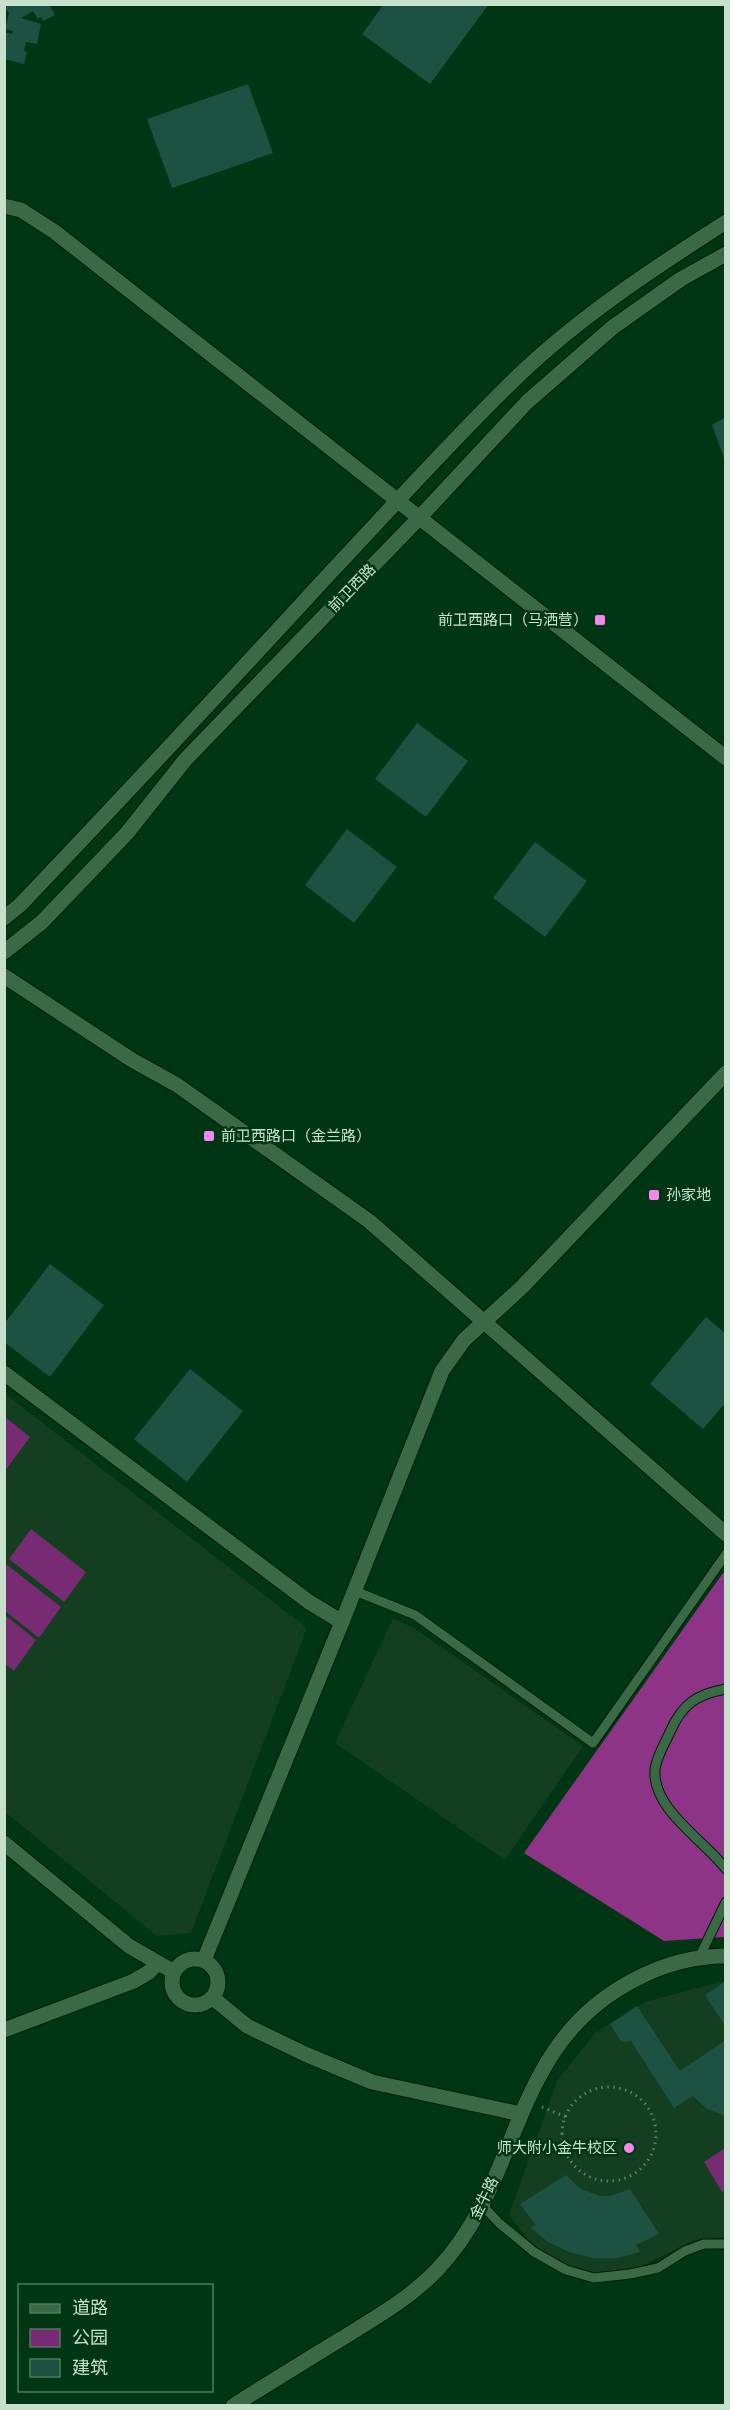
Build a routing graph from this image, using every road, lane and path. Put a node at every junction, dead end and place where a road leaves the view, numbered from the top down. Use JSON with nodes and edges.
{"nodes":[{"id":1,"x":4,"y":206,"type":"edge"},
{"id":2,"x":726,"y":222,"type":"edge"},
{"id":3,"x":726,"y":254,"type":"edge"},
{"id":4,"x":398,"y":501,"type":"junction"},
{"id":5,"x":420,"y":517,"type":"junction"},
{"id":6,"x":726,"y":758,"type":"edge"},
{"id":7,"x":4,"y":918,"type":"edge"},
{"id":8,"x":4,"y":952,"type":"edge"},
{"id":9,"x":4,"y":976,"type":"edge"},
{"id":10,"x":726,"y":1073,"type":"edge"},
{"id":11,"x":484,"y":1322,"type":"junction"},
{"id":12,"x":4,"y":1373,"type":"edge"},
{"id":13,"x":726,"y":1534,"type":"edge"},
{"id":14,"x":726,"y":1554,"type":"edge"},
{"id":15,"x":355,"y":1592,"type":"junction"},
{"id":16,"x":342,"y":1622,"type":"junction"},
{"id":17,"x":726,"y":1689,"type":"edge"},
{"id":18,"x":4,"y":1843,"type":"edge"},
{"id":19,"x":726,"y":1869,"type":"edge"},
{"id":20,"x":726,"y":1902,"type":"edge"},
{"id":21,"x":726,"y":1956,"type":"edge"},
{"id":22,"x":699,"y":1958,"type":"junction"},
{"id":23,"x":204,"y":1960,"type":"junction"},
{"id":24,"x":158,"y":1963,"type":"junction"},
{"id":25,"x":174,"y":1972,"type":"junction"},
{"id":26,"x":213,"y":1998,"type":"junction"},
{"id":27,"x":4,"y":2030,"type":"edge"},
{"id":28,"x":524,"y":2107,"type":"junction"},
{"id":29,"x":566,"y":2117,"type":"junction"},
{"id":30,"x":483,"y":2206,"type":"junction"},
{"id":31,"x":726,"y":2244,"type":"edge"},
{"id":32,"x":233,"y":2406,"type":"edge"}],
"edges":[{"from":1,"to":4,"type":"street"},
{"from":2,"to":4,"type":"street","name":"前卫西路"},
{"from":3,"to":5,"type":"street","name":"前卫西路"},
{"from":4,"to":5,"type":"street"},
{"from":4,"to":7,"type":"street","name":"前卫西路"},
{"from":5,"to":6,"type":"street"},
{"from":5,"to":8,"type":"street","name":"前卫西路"},
{"from":9,"to":11,"type":"street"},
{"from":10,"to":11,"type":"street"},
{"from":11,"to":13,"type":"street"},
{"from":11,"to":15,"type":"street"},
{"from":12,"to":16,"type":"street"},
{"from":14,"to":15,"type":"lane"},
{"from":15,"to":16,"type":"street"},
{"from":16,"to":23,"type":"street"},
{"from":17,"to":19,"type":"lane"},
{"from":18,"to":24,"type":"street"},
{"from":20,"to":22,"type":"lane"},
{"from":21,"to":22,"type":"street","name":"金牛路"},
{"from":22,"to":28,"type":"street","name":"金牛路"},
{"from":23,"to":25,"type":"street"},
{"from":23,"to":26,"type":"street"},
{"from":24,"to":25,"type":"street"},
{"from":24,"to":27,"type":"street"},
{"from":25,"to":26,"type":"street"},
{"from":26,"to":28,"type":"street"},
{"from":28,"to":29,"type":"path"},
{"from":28,"to":30,"type":"street","name":"金牛路"},
{"from":29,"to":29,"type":"path"},
{"from":30,"to":31,"type":"lane"},
{"from":30,"to":32,"type":"street","name":"金牛路"}]}
